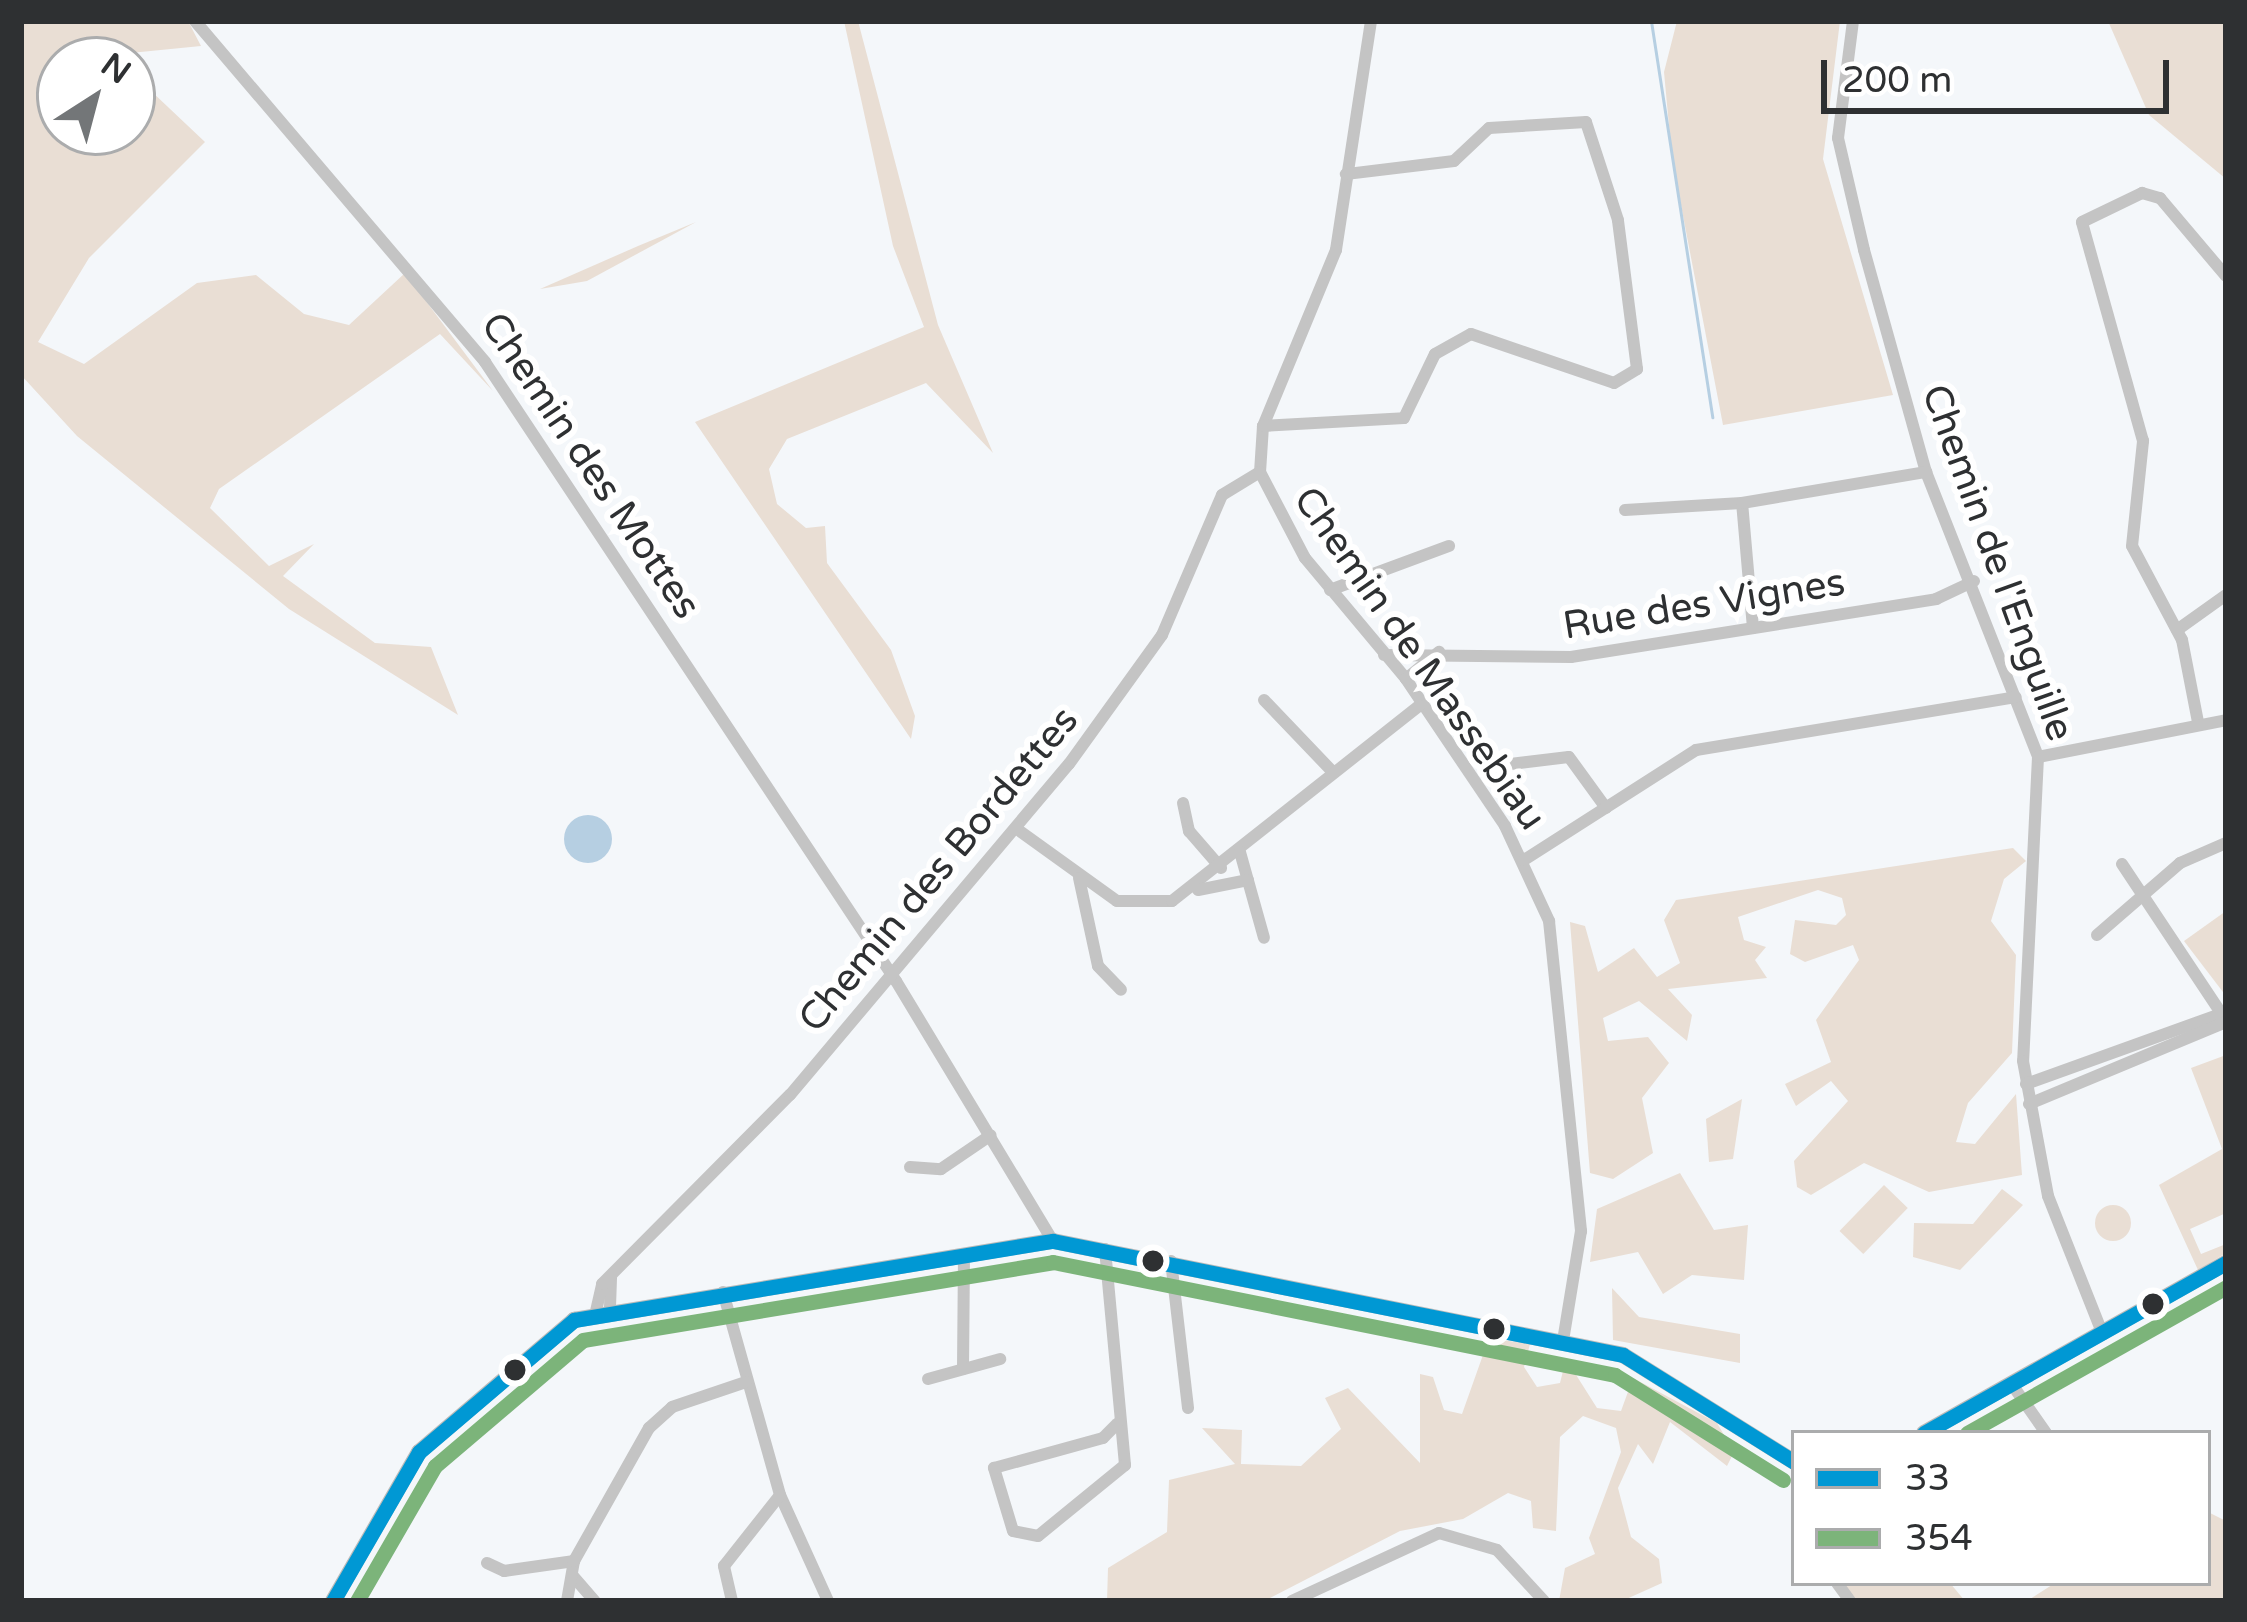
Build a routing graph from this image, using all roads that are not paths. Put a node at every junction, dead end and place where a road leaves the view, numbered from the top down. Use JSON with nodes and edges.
{"nodes":[{"id":1,"x":195,"y":21,"type":"edge"},
{"id":2,"x":1371,"y":21,"type":"edge"},
{"id":3,"x":1853,"y":21,"type":"edge"},
{"id":4,"x":1346,"y":174,"type":"junction"},
{"id":5,"x":2226,"y":276,"type":"edge"},
{"id":6,"x":1263,"y":426,"type":"junction"},
{"id":7,"x":1260,"y":472,"type":"junction"},
{"id":8,"x":1926,"y":472,"type":"junction"},
{"id":9,"x":1742,"y":503,"type":"junction"},
{"id":10,"x":1625,"y":510,"type":"dead end"},
{"id":11,"x":1449,"y":546,"type":"dead end"},
{"id":12,"x":1974,"y":581,"type":"junction"},
{"id":13,"x":1330,"y":590,"type":"junction"},
{"id":14,"x":2226,"y":595,"type":"edge"},
{"id":15,"x":1753,"y":628,"type":"junction"},
{"id":16,"x":2177,"y":630,"type":"junction"},
{"id":17,"x":1440,"y":651,"type":"junction"},
{"id":18,"x":1384,"y":655,"type":"junction"},
{"id":19,"x":1406,"y":680,"type":"junction"},
{"id":20,"x":2016,"y":697,"type":"junction"},
{"id":21,"x":1264,"y":700,"type":"dead end"},
{"id":22,"x":1419,"y":706,"type":"junction"},
{"id":23,"x":2226,"y":720,"type":"edge"},
{"id":24,"x":2198,"y":722,"type":"junction"},
{"id":25,"x":2038,"y":757,"type":"junction"},
{"id":26,"x":1502,"y":765,"type":"dead end"},
{"id":27,"x":1330,"y":770,"type":"junction"},
{"id":28,"x":1183,"y":803,"type":"dead end"},
{"id":29,"x":1606,"y":808,"type":"junction"},
{"id":30,"x":1017,"y":829,"type":"junction"},
{"id":31,"x":2223,"y":845,"type":"edge"},
{"id":32,"x":1240,"y":852,"type":"junction"},
{"id":33,"x":1524,"y":860,"type":"junction"},
{"id":34,"x":2122,"y":864,"type":"dead end"},
{"id":35,"x":1221,"y":868,"type":"junction"},
{"id":36,"x":1079,"y":878,"type":"junction"},
{"id":37,"x":1248,"y":880,"type":"junction"},
{"id":38,"x":1197,"y":890,"type":"junction"},
{"id":39,"x":2138,"y":894,"type":"junction"},
{"id":40,"x":2097,"y":935,"type":"dead end"},
{"id":41,"x":1264,"y":938,"type":"dead end"},
{"id":42,"x":887,"y":984,"type":"junction"},
{"id":43,"x":1121,"y":990,"type":"dead end"},
{"id":44,"x":2225,"y":1017,"type":"edge"},
{"id":45,"x":2085,"y":1073,"type":"junction"},
{"id":46,"x":2026,"y":1084,"type":"junction"},
{"id":47,"x":2030,"y":1104,"type":"junction"},
{"id":48,"x":991,"y":1135,"type":"junction"},
{"id":49,"x":910,"y":1167,"type":"dead end"},
{"id":50,"x":1053,"y":1241,"type":"junction"},
{"id":51,"x":1105,"y":1249,"type":"junction"},
{"id":52,"x":964,"y":1258,"type":"junction"},
{"id":53,"x":1171,"y":1262,"type":"junction"},
{"id":54,"x":2226,"y":1263,"type":"edge"},
{"id":55,"x":723,"y":1291,"type":"junction"},
{"id":56,"x":603,"y":1310,"type":"junction"},
{"id":57,"x":2103,"y":1336,"type":"junction"},
{"id":58,"x":1563,"y":1341,"type":"junction"},
{"id":59,"x":1000,"y":1360,"type":"dead end"},
{"id":60,"x":963,"y":1369,"type":"junction"},
{"id":61,"x":928,"y":1378,"type":"dead end"},
{"id":62,"x":746,"y":1382,"type":"junction"},
{"id":63,"x":2011,"y":1383,"type":"junction"},
{"id":64,"x":1188,"y":1408,"type":"dead end"},
{"id":65,"x":1117,"y":1424,"type":"junction"},
{"id":66,"x":1929,"y":1430,"type":"edge"},
{"id":67,"x":2044,"y":1430,"type":"edge"},
{"id":68,"x":1791,"y":1460,"type":"edge"},
{"id":69,"x":780,"y":1496,"type":"junction"},
{"id":70,"x":487,"y":1563,"type":"dead end"},
{"id":71,"x":573,"y":1568,"type":"junction"},
{"id":72,"x":332,"y":1601,"type":"edge"},
{"id":73,"x":567,"y":1601,"type":"edge"},
{"id":74,"x":595,"y":1601,"type":"edge"},
{"id":75,"x":732,"y":1601,"type":"edge"},
{"id":76,"x":829,"y":1601,"type":"edge"},
{"id":77,"x":1292,"y":1601,"type":"edge"},
{"id":78,"x":1544,"y":1601,"type":"edge"}],
"edges":[{"from":1,"to":42,"type":"street","name":"Chemin des Mottes"},
{"from":2,"to":4,"type":"street","name":"Chemin de Massebiau"},
{"from":3,"to":8,"type":"street","name":"Chemin de l'Enguille"},
{"from":4,"to":6,"type":"street","name":"Chemin de Massebiau"},
{"from":4,"to":6,"type":"street"},
{"from":5,"to":16,"type":"street"},
{"from":6,"to":7,"type":"street","name":"Chemin de Massebiau"},
{"from":7,"to":13,"type":"street","name":"Chemin de Massebiau"},
{"from":7,"to":30,"type":"street","name":"Chemin des Bordettes"},
{"from":8,"to":9,"type":"street"},
{"from":8,"to":12,"type":"street","name":"Chemin de l'Enguille"},
{"from":9,"to":10,"type":"street"},
{"from":9,"to":15,"type":"street"},
{"from":11,"to":13,"type":"street"},
{"from":12,"to":15,"type":"street","name":"Rue des Vignes"},
{"from":12,"to":20,"type":"street","name":"Chemin de l'Enguille"},
{"from":13,"to":18,"type":"street","name":"Chemin de Massebiau"},
{"from":14,"to":16,"type":"street"},
{"from":15,"to":17,"type":"street","name":"Rue des Vignes"},
{"from":16,"to":24,"type":"street"},
{"from":17,"to":18,"type":"street","name":"Rue des Vignes"},
{"from":17,"to":19,"type":"street"},
{"from":18,"to":19,"type":"street","name":"Chemin de Massebiau"},
{"from":19,"to":22,"type":"street","name":"Chemin de Massebiau"},
{"from":20,"to":25,"type":"street","name":"Chemin de l'Enguille"},
{"from":20,"to":29,"type":"street"},
{"from":21,"to":27,"type":"street"},
{"from":22,"to":27,"type":"street"},
{"from":22,"to":33,"type":"street","name":"Chemin de Massebiau"},
{"from":23,"to":24,"type":"street"},
{"from":24,"to":25,"type":"street"},
{"from":25,"to":46,"type":"street","name":"Chemin de l'Enguille"},
{"from":26,"to":29,"type":"street"},
{"from":27,"to":32,"type":"street"},
{"from":28,"to":35,"type":"street"},
{"from":29,"to":33,"type":"street"},
{"from":30,"to":36,"type":"street"},
{"from":30,"to":42,"type":"street","name":"Chemin des Bordettes"},
{"from":31,"to":39,"type":"street"},
{"from":32,"to":35,"type":"street"},
{"from":32,"to":37,"type":"street"},
{"from":33,"to":58,"type":"street","name":"Chemin de Massebiau"},
{"from":34,"to":39,"type":"street"},
{"from":35,"to":38,"type":"street"},
{"from":36,"to":38,"type":"street"},
{"from":36,"to":43,"type":"street"},
{"from":37,"to":38,"type":"street"},
{"from":37,"to":41,"type":"street"},
{"from":39,"to":40,"type":"street"},
{"from":39,"to":44,"type":"street"},
{"from":42,"to":48,"type":"street","name":"Chemin des Mottes"},
{"from":42,"to":56,"type":"street","name":"Chemin des Bordettes"},
{"from":44,"to":45,"type":"street"},
{"from":45,"to":46,"type":"street"},
{"from":45,"to":47,"type":"street"},
{"from":46,"to":47,"type":"street","name":"Chemin de l'Enguille"},
{"from":47,"to":57,"type":"street","name":"Chemin de l'Enguille"},
{"from":48,"to":49,"type":"street"},
{"from":48,"to":50,"type":"street","name":"Chemin des Mottes"},
{"from":50,"to":51,"type":"main road"},
{"from":50,"to":52,"type":"main road"},
{"from":51,"to":53,"type":"main road"},
{"from":51,"to":65,"type":"street"},
{"from":52,"to":55,"type":"main road"},
{"from":52,"to":60,"type":"street"},
{"from":53,"to":58,"type":"main road"},
{"from":53,"to":64,"type":"street"},
{"from":54,"to":57,"type":"main road"},
{"from":55,"to":56,"type":"main road"},
{"from":55,"to":62,"type":"street"},
{"from":56,"to":72,"type":"main road"},
{"from":57,"to":63,"type":"main road"},
{"from":58,"to":68,"type":"main road"},
{"from":59,"to":60,"type":"street"},
{"from":60,"to":61,"type":"street"},
{"from":62,"to":69,"type":"street"},
{"from":62,"to":71,"type":"street"},
{"from":63,"to":66,"type":"main road"},
{"from":63,"to":67,"type":"street"},
{"from":65,"to":65,"type":"street"},
{"from":69,"to":75,"type":"street"},
{"from":69,"to":76,"type":"street"},
{"from":70,"to":71,"type":"street"},
{"from":71,"to":73,"type":"street"},
{"from":71,"to":74,"type":"street"},
{"from":77,"to":78,"type":"street"}]}
